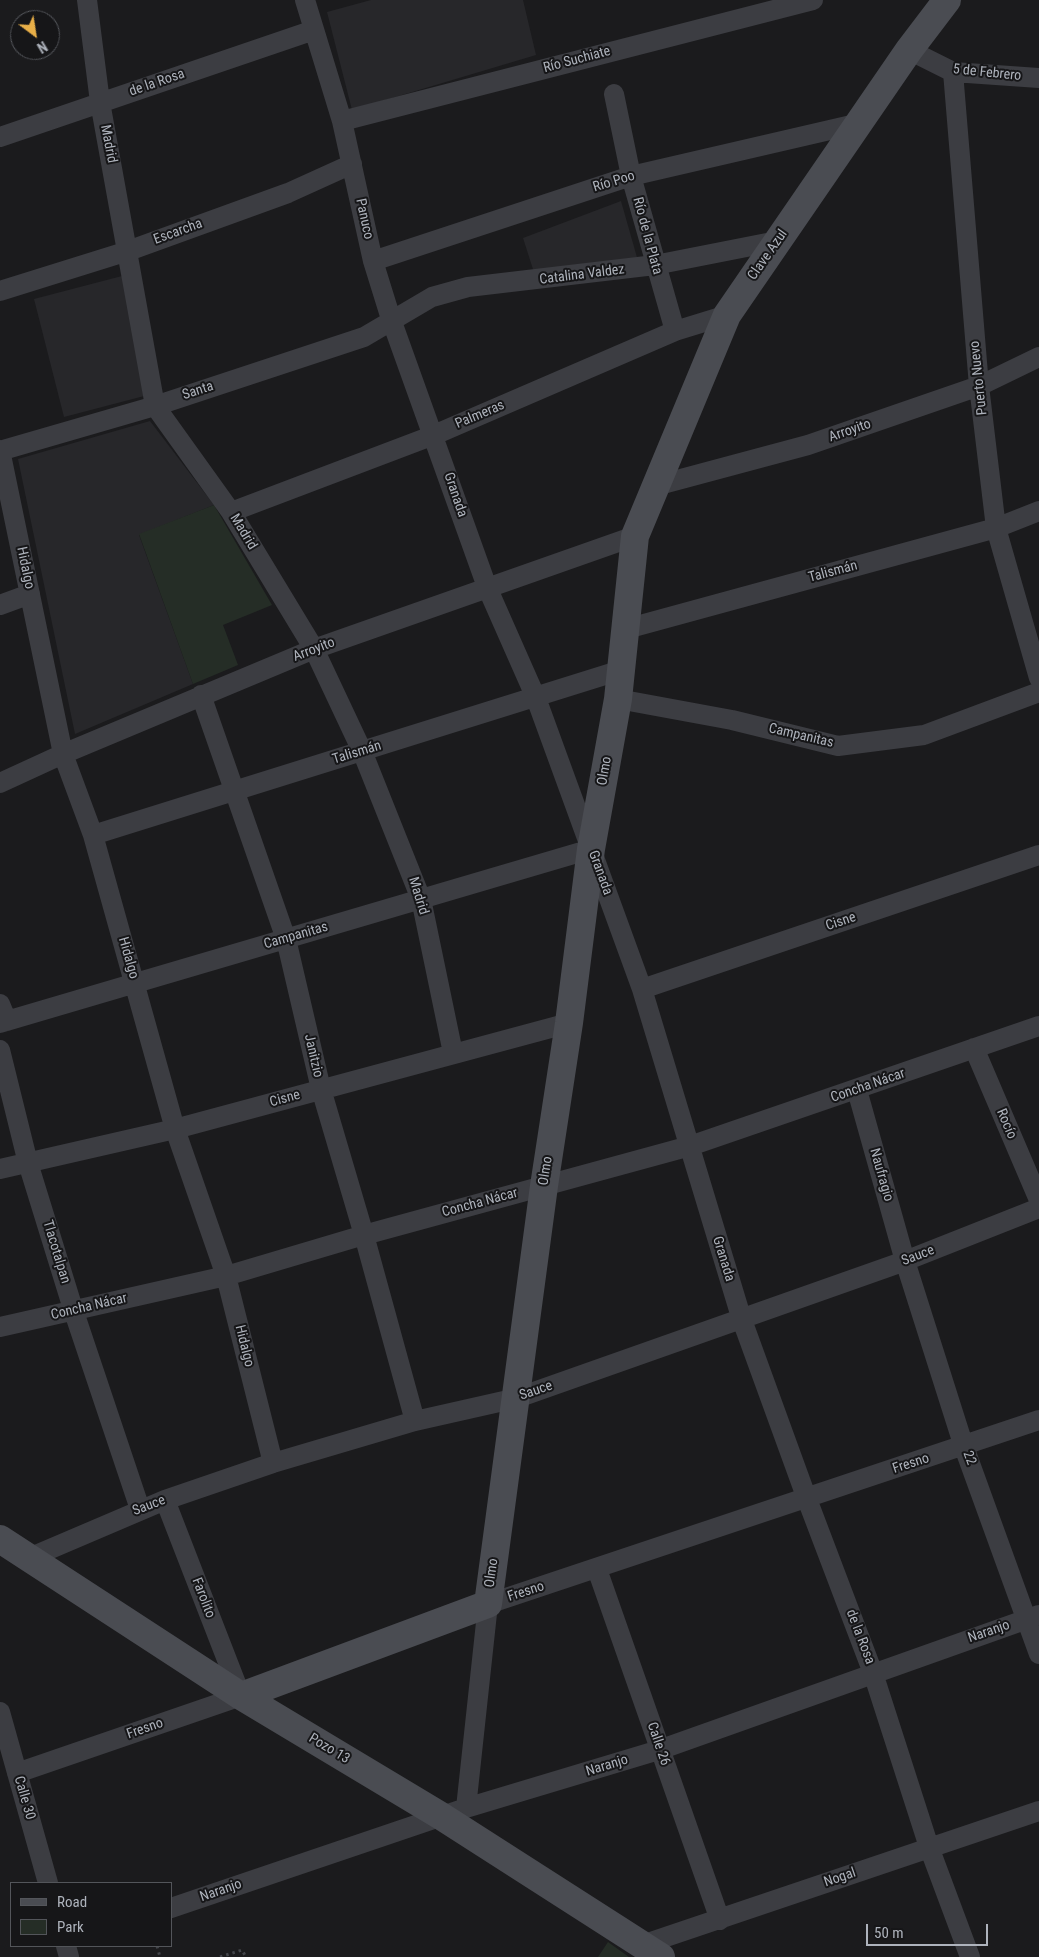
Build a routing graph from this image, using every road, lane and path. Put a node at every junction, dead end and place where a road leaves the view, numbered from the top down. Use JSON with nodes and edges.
{"nodes":[{"id":1,"x":87,"y":0,"type":"edge"},
{"id":2,"x":307,"y":0,"type":"edge"},
{"id":3,"x":813,"y":0,"type":"edge"},
{"id":4,"x":947,"y":0,"type":"edge"},
{"id":5,"x":314,"y":30,"type":"junction"},
{"id":6,"x":909,"y":50,"type":"junction"},
{"id":7,"x":954,"y":72,"type":"junction"},
{"id":8,"x":1039,"y":78,"type":"edge"},
{"id":9,"x":614,"y":94,"type":"dead end"},
{"id":10,"x":100,"y":102,"type":"junction"},
{"id":11,"x":342,"y":121,"type":"junction"},
{"id":12,"x":860,"y":123,"type":"junction"},
{"id":13,"x":0,"y":137,"type":"edge"},
{"id":14,"x":352,"y":164,"type":"junction"},
{"id":15,"x":631,"y":176,"type":"junction"},
{"id":16,"x":777,"y":241,"type":"junction"},
{"id":17,"x":128,"y":251,"type":"junction"},
{"id":18,"x":373,"y":261,"type":"junction"},
{"id":19,"x":655,"y":265,"type":"junction"},
{"id":20,"x":0,"y":291,"type":"edge"},
{"id":21,"x":727,"y":315,"type":"junction"},
{"id":22,"x":391,"y":319,"type":"junction"},
{"id":23,"x":675,"y":331,"type":"junction"},
{"id":24,"x":1039,"y":357,"type":"edge"},
{"id":25,"x":979,"y":386,"type":"junction"},
{"id":26,"x":156,"y":406,"type":"junction"},
{"id":27,"x":434,"y":434,"type":"junction"},
{"id":28,"x":0,"y":451,"type":"edge"},
{"id":29,"x":655,"y":486,"type":"junction"},
{"id":30,"x":1039,"y":511,"type":"edge"},
{"id":31,"x":231,"y":512,"type":"junction"},
{"id":32,"x":996,"y":528,"type":"junction"},
{"id":33,"x":635,"y":536,"type":"junction"},
{"id":34,"x":487,"y":587,"type":"junction"},
{"id":35,"x":30,"y":594,"type":"junction"},
{"id":36,"x":0,"y":605,"type":"edge"},
{"id":37,"x":626,"y":629,"type":"junction"},
{"id":38,"x":314,"y":649,"type":"junction"},
{"id":39,"x":621,"y":670,"type":"junction"},
{"id":40,"x":1039,"y":678,"type":"edge"},
{"id":41,"x":1039,"y":692,"type":"edge"},
{"id":42,"x":200,"y":695,"type":"junction"},
{"id":43,"x":536,"y":698,"type":"junction"},
{"id":44,"x":618,"y":699,"type":"junction"},
{"id":45,"x":362,"y":751,"type":"junction"},
{"id":46,"x":62,"y":754,"type":"junction"},
{"id":47,"x":0,"y":783,"type":"edge"},
{"id":48,"x":233,"y":792,"type":"junction"},
{"id":49,"x":93,"y":835,"type":"junction"},
{"id":50,"x":591,"y":849,"type":"junction"},
{"id":51,"x":1039,"y":855,"type":"edge"},
{"id":52,"x":421,"y":899,"type":"junction"},
{"id":53,"x":286,"y":939,"type":"junction"},
{"id":54,"x":136,"y":983,"type":"junction"},
{"id":55,"x":642,"y":989,"type":"junction"},
{"id":56,"x":2,"y":1016,"type":"edge"},
{"id":57,"x":569,"y":1023,"type":"junction"},
{"id":58,"x":1039,"y":1026,"type":"edge"},
{"id":59,"x":974,"y":1048,"type":"junction"},
{"id":60,"x":0,"y":1050,"type":"edge"},
{"id":61,"x":453,"y":1053,"type":"junction"},
{"id":62,"x":321,"y":1089,"type":"junction"},
{"id":63,"x":857,"y":1090,"type":"junction"},
{"id":64,"x":175,"y":1129,"type":"junction"},
{"id":65,"x":690,"y":1146,"type":"junction"},
{"id":66,"x":28,"y":1163,"type":"junction"},
{"id":67,"x":0,"y":1169,"type":"edge"},
{"id":68,"x":544,"y":1186,"type":"junction"},
{"id":69,"x":1039,"y":1200,"type":"edge"},
{"id":70,"x":1039,"y":1208,"type":"edge"},
{"id":71,"x":364,"y":1235,"type":"junction"},
{"id":72,"x":905,"y":1261,"type":"junction"},
{"id":73,"x":226,"y":1276,"type":"junction"},
{"id":74,"x":74,"y":1312,"type":"junction"},
{"id":75,"x":742,"y":1320,"type":"junction"},
{"id":76,"x":0,"y":1327,"type":"edge"},
{"id":77,"x":517,"y":1398,"type":"junction"},
{"id":78,"x":1039,"y":1420,"type":"edge"},
{"id":79,"x":415,"y":1421,"type":"junction"},
{"id":80,"x":964,"y":1447,"type":"junction"},
{"id":81,"x":274,"y":1463,"type":"junction"},
{"id":82,"x":806,"y":1499,"type":"junction"},
{"id":83,"x":165,"y":1500,"type":"junction"},
{"id":84,"x":140,"y":1509,"type":"junction"},
{"id":85,"x":0,"y":1538,"type":"edge"},
{"id":86,"x":29,"y":1558,"type":"junction"},
{"id":87,"x":597,"y":1569,"type":"junction"},
{"id":88,"x":488,"y":1604,"type":"junction"},
{"id":89,"x":1033,"y":1617,"type":"edge"},
{"id":90,"x":1039,"y":1654,"type":"edge"},
{"id":91,"x":874,"y":1673,"type":"junction"},
{"id":92,"x":241,"y":1696,"type":"junction"},
{"id":93,"x":0,"y":1712,"type":"edge"},
{"id":94,"x":659,"y":1750,"type":"junction"},
{"id":95,"x":17,"y":1773,"type":"junction"},
{"id":96,"x":1039,"y":1811,"type":"edge"},
{"id":97,"x":454,"y":1812,"type":"junction"},
{"id":98,"x":929,"y":1847,"type":"junction"},
{"id":99,"x":48,"y":1882,"type":"edge"},
{"id":100,"x":172,"y":1908,"type":"edge"},
{"id":101,"x":720,"y":1920,"type":"junction"},
{"id":102,"x":651,"y":1951,"type":"edge"},
{"id":103,"x":220,"y":1957,"type":"edge"},
{"id":104,"x":246,"y":1957,"type":"edge"},
{"id":105,"x":970,"y":1957,"type":"edge"}],
"edges":[{"from":1,"to":10,"type":"street","name":"Madrid"},
{"from":2,"to":5,"type":"street","name":"Panuco"},
{"from":3,"to":11,"type":"street","name":"Río Suchiate"},
{"from":4,"to":6,"type":"main road","name":"Clave Azul"},
{"from":5,"to":10,"type":"street","name":"de la Rosa"},
{"from":5,"to":11,"type":"street","name":"Panuco"},
{"from":6,"to":7,"type":"street","name":"5 de Febrero"},
{"from":6,"to":12,"type":"main road","name":"Clave Azul"},
{"from":7,"to":8,"type":"street","name":"5 de Febrero"},
{"from":7,"to":25,"type":"street","name":"Puerto Nuevo"},
{"from":9,"to":15,"type":"street","name":"Río de la Plata"},
{"from":10,"to":13,"type":"street","name":"de la Rosa"},
{"from":10,"to":17,"type":"street","name":"Madrid"},
{"from":11,"to":14,"type":"street","name":"Panuco"},
{"from":12,"to":15,"type":"street","name":"Río Poo"},
{"from":12,"to":16,"type":"main road","name":"Clave Azul"},
{"from":14,"to":17,"type":"street","name":"Escarcha"},
{"from":14,"to":18,"type":"street","name":"Panuco"},
{"from":15,"to":18,"type":"street","name":"Río Poo"},
{"from":15,"to":19,"type":"street","name":"Río de la Plata"},
{"from":16,"to":19,"type":"street","name":"Catalina Valdez"},
{"from":16,"to":21,"type":"main road","name":"Clave Azul"},
{"from":17,"to":20,"type":"street","name":"Escarcha"},
{"from":17,"to":26,"type":"street","name":"Madrid"},
{"from":18,"to":22,"type":"street","name":"Panuco"},
{"from":19,"to":22,"type":"street","name":"Catalina Valdez"},
{"from":19,"to":23,"type":"street","name":"Río de la Plata"},
{"from":21,"to":23,"type":"street","name":"Palmeras"},
{"from":21,"to":29,"type":"main road","name":"Clave Azul"},
{"from":22,"to":26,"type":"street","name":"Santa"},
{"from":22,"to":27,"type":"street","name":"Panuco"},
{"from":23,"to":27,"type":"street","name":"Palmeras"},
{"from":24,"to":25,"type":"street","name":"Arroyito"},
{"from":25,"to":29,"type":"street","name":"Arroyito"},
{"from":25,"to":32,"type":"street","name":"Puerto Nuevo"},
{"from":26,"to":28,"type":"street","name":"Santa"},
{"from":26,"to":31,"type":"street","name":"Madrid"},
{"from":27,"to":31,"type":"street","name":"Palmeras"},
{"from":27,"to":34,"type":"street","name":"Granada"},
{"from":28,"to":35,"type":"street","name":"Hidalgo"},
{"from":29,"to":33,"type":"main road","name":"Clave Azul"},
{"from":30,"to":32,"type":"street","name":"Talismán"},
{"from":31,"to":38,"type":"street","name":"Madrid"},
{"from":32,"to":37,"type":"street","name":"Talismán"},
{"from":32,"to":40,"type":"street","name":"Puerto Nuevo"},
{"from":33,"to":34,"type":"street","name":"Arroyito"},
{"from":33,"to":37,"type":"main road","name":"Olmo"},
{"from":34,"to":38,"type":"street","name":"Arroyito"},
{"from":34,"to":43,"type":"street","name":"Granada"},
{"from":35,"to":36,"type":"street"},
{"from":35,"to":46,"type":"street","name":"Hidalgo"},
{"from":37,"to":39,"type":"main road","name":"Olmo"},
{"from":38,"to":42,"type":"street","name":"Arroyito"},
{"from":38,"to":45,"type":"street","name":"Madrid"},
{"from":39,"to":43,"type":"street","name":"Talismán"},
{"from":39,"to":44,"type":"main road","name":"Olmo"},
{"from":41,"to":44,"type":"street","name":"Campanitas"},
{"from":42,"to":46,"type":"street","name":"Arroyito"},
{"from":42,"to":48,"type":"street","name":"Janitzio"},
{"from":43,"to":45,"type":"street","name":"Talismán"},
{"from":43,"to":50,"type":"street","name":"Granada"},
{"from":44,"to":50,"type":"main road","name":"Olmo"},
{"from":45,"to":48,"type":"street","name":"Talismán"},
{"from":45,"to":52,"type":"street","name":"Madrid"},
{"from":46,"to":47,"type":"street","name":"Arroyito"},
{"from":46,"to":49,"type":"street","name":"Hidalgo"},
{"from":48,"to":49,"type":"street","name":"Talismán"},
{"from":48,"to":53,"type":"street","name":"Janitzio"},
{"from":49,"to":54,"type":"street","name":"Hidalgo"},
{"from":50,"to":52,"type":"street","name":"Campanitas"},
{"from":50,"to":55,"type":"street","name":"Granada"},
{"from":50,"to":57,"type":"main road","name":"Olmo"},
{"from":51,"to":55,"type":"street","name":"Cisne"},
{"from":52,"to":53,"type":"street","name":"Campanitas"},
{"from":52,"to":61,"type":"street","name":"Madrid"},
{"from":53,"to":54,"type":"street","name":"Campanitas"},
{"from":53,"to":62,"type":"street","name":"Janitzio"},
{"from":54,"to":56,"type":"street","name":"Campanitas"},
{"from":54,"to":64,"type":"street","name":"Hidalgo"},
{"from":55,"to":65,"type":"street","name":"Granada"},
{"from":57,"to":61,"type":"street","name":"Cisne"},
{"from":57,"to":68,"type":"main road","name":"Olmo"},
{"from":58,"to":59,"type":"street","name":"Concha Nácar"},
{"from":59,"to":63,"type":"street","name":"Concha Nácar"},
{"from":59,"to":69,"type":"street","name":"Rocío"},
{"from":60,"to":66,"type":"street","name":"Tlacotalpan"},
{"from":61,"to":62,"type":"street","name":"Cisne"},
{"from":62,"to":64,"type":"street","name":"Cisne"},
{"from":62,"to":71,"type":"street","name":"Janitzio"},
{"from":63,"to":65,"type":"street","name":"Concha Nácar"},
{"from":63,"to":72,"type":"street","name":"Naufragio"},
{"from":64,"to":66,"type":"street","name":"Cisne"},
{"from":64,"to":73,"type":"street","name":"Hidalgo"},
{"from":65,"to":68,"type":"street","name":"Concha Nácar"},
{"from":65,"to":75,"type":"street","name":"Granada"},
{"from":66,"to":67,"type":"street","name":"Cisne"},
{"from":66,"to":74,"type":"street","name":"Tlacotalpan"},
{"from":68,"to":71,"type":"street","name":"Concha Nácar"},
{"from":68,"to":77,"type":"main road","name":"Olmo"},
{"from":70,"to":72,"type":"street","name":"Sauce"},
{"from":71,"to":73,"type":"street","name":"Concha Nácar"},
{"from":71,"to":79,"type":"street","name":"Janitzio"},
{"from":72,"to":75,"type":"street","name":"Sauce"},
{"from":72,"to":80,"type":"street","name":"22"},
{"from":73,"to":74,"type":"street","name":"Concha Nácar"},
{"from":73,"to":81,"type":"street","name":"Hidalgo"},
{"from":74,"to":76,"type":"street","name":"Concha Nácar"},
{"from":74,"to":84,"type":"street","name":"Tlacotalpan"},
{"from":75,"to":77,"type":"street","name":"Sauce"},
{"from":75,"to":82,"type":"street","name":"de la Rosa"},
{"from":77,"to":79,"type":"street","name":"Sauce"},
{"from":77,"to":88,"type":"main road","name":"Olmo"},
{"from":78,"to":80,"type":"street","name":"Fresno"},
{"from":79,"to":81,"type":"street","name":"Sauce"},
{"from":80,"to":82,"type":"street","name":"Fresno"},
{"from":80,"to":89,"type":"street","name":"22"},
{"from":81,"to":83,"type":"street","name":"Sauce"},
{"from":82,"to":87,"type":"street","name":"Fresno"},
{"from":82,"to":91,"type":"street","name":"de la Rosa"},
{"from":83,"to":84,"type":"street","name":"Sauce"},
{"from":83,"to":92,"type":"street","name":"Farolito"},
{"from":84,"to":86,"type":"street","name":"Sauce"},
{"from":85,"to":86,"type":"main road","name":"Pozo 13"},
{"from":86,"to":92,"type":"main road","name":"Pozo 13"},
{"from":87,"to":88,"type":"street","name":"Fresno"},
{"from":87,"to":94,"type":"street","name":"Calle 26"},
{"from":88,"to":92,"type":"main road","name":"Fresno"},
{"from":88,"to":97,"type":"street","name":"Olmo"},
{"from":89,"to":90,"type":"street","name":"22"},
{"from":89,"to":91,"type":"street","name":"Naranjo"},
{"from":91,"to":94,"type":"street","name":"Naranjo"},
{"from":91,"to":98,"type":"street","name":"de la Rosa"},
{"from":92,"to":95,"type":"street","name":"Fresno"},
{"from":92,"to":97,"type":"main road","name":"Pozo 13"},
{"from":93,"to":95,"type":"street","name":"Calle 30"},
{"from":94,"to":97,"type":"street","name":"Naranjo"},
{"from":94,"to":101,"type":"street","name":"Calle 26"},
{"from":95,"to":99,"type":"street","name":"Calle 30"},
{"from":96,"to":98,"type":"street","name":"Nogal"},
{"from":97,"to":100,"type":"street","name":"Naranjo"},
{"from":97,"to":102,"type":"main road","name":"Pozo 13"},
{"from":98,"to":101,"type":"street","name":"Nogal"},
{"from":98,"to":105,"type":"street","name":"de la Rosa"},
{"from":101,"to":102,"type":"street","name":"Nogal"},
{"from":103,"to":104,"type":"path"}]}
